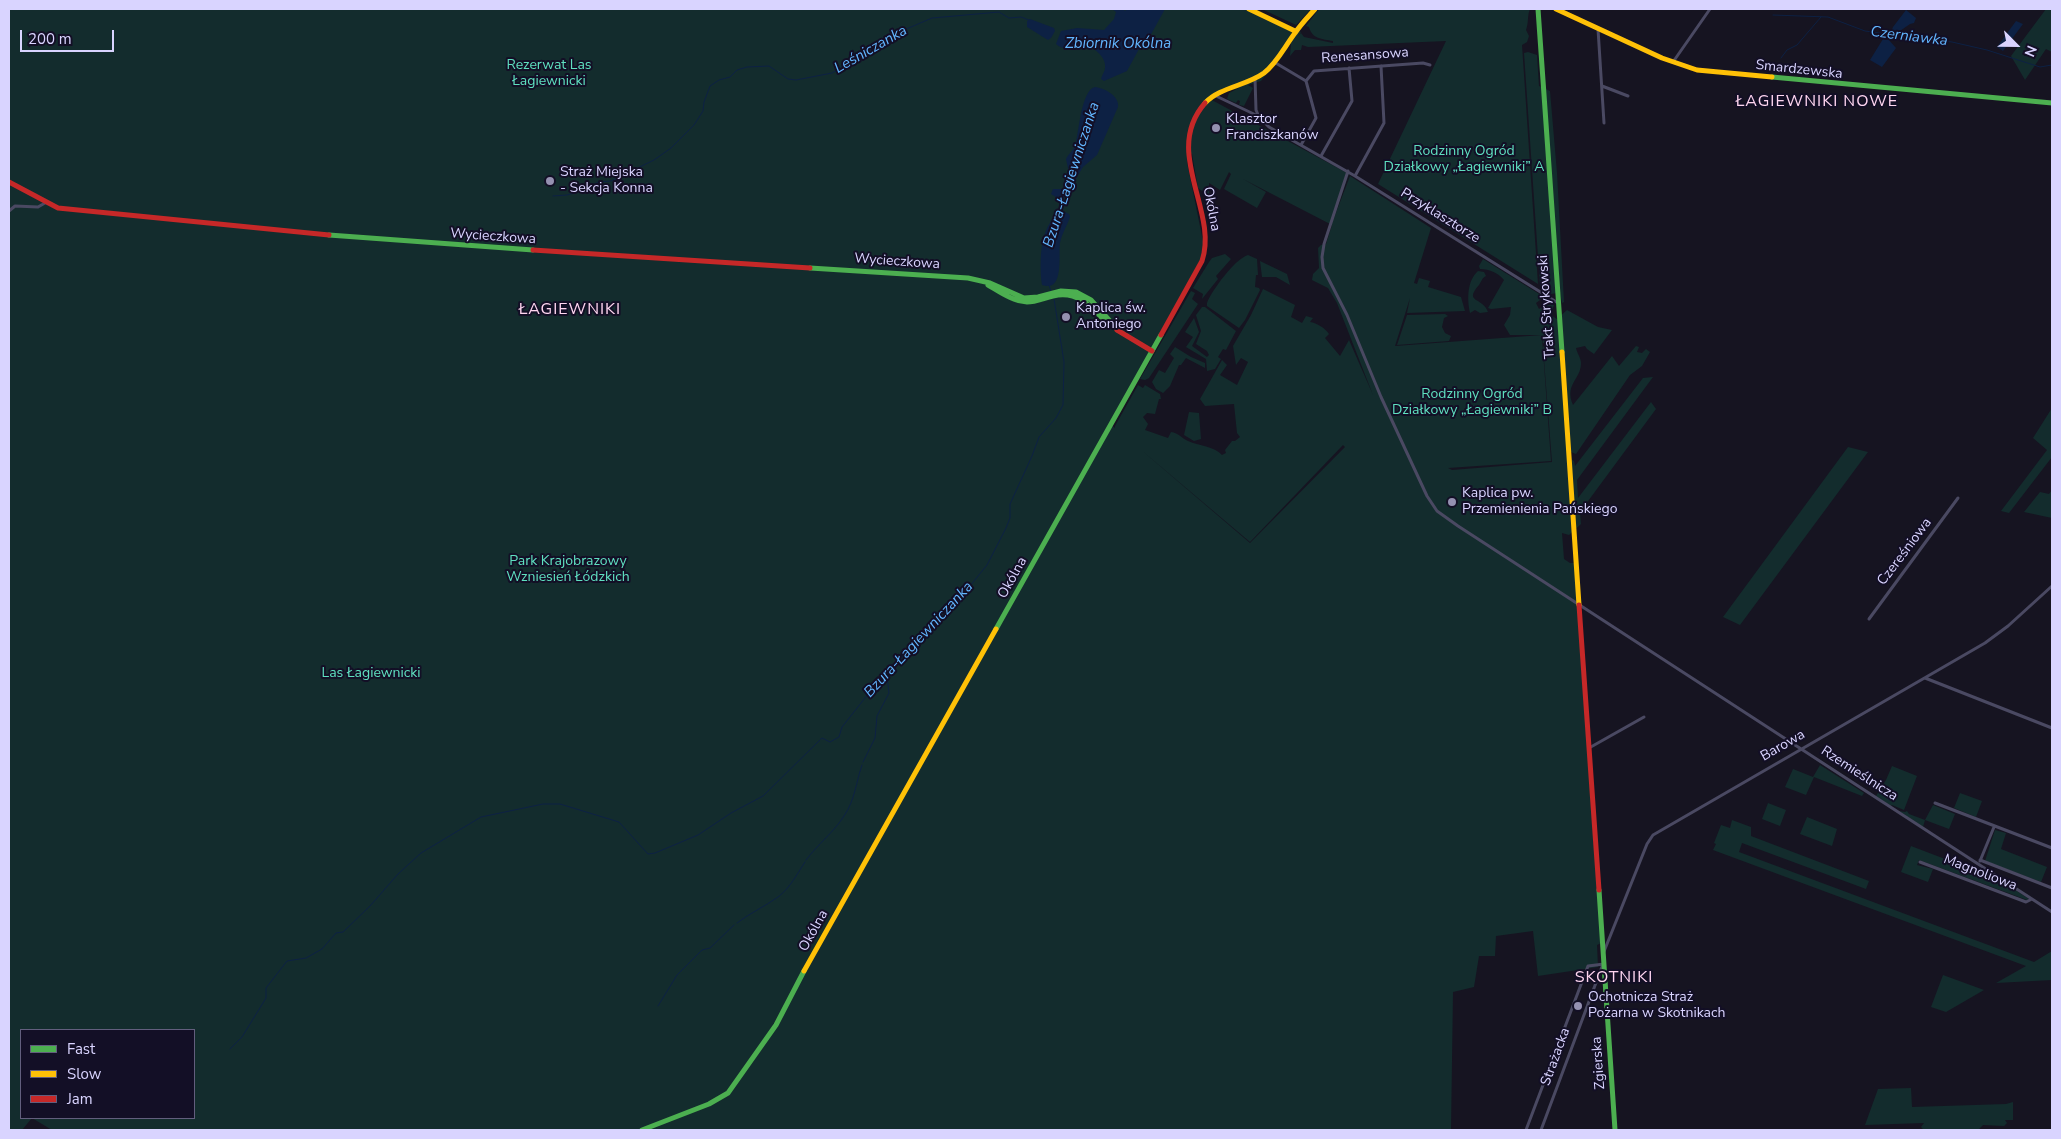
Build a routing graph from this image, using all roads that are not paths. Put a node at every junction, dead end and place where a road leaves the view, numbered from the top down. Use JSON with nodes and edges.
{"nodes":[{"id":1,"x":1249,"y":9,"type":"edge"},
{"id":2,"x":1315,"y":9,"type":"edge"},
{"id":3,"x":1538,"y":9,"type":"edge"},
{"id":4,"x":1556,"y":9,"type":"edge"},
{"id":5,"x":1710,"y":9,"type":"edge"},
{"id":6,"x":1598,"y":28,"type":"junction"},
{"id":7,"x":1295,"y":31,"type":"junction"},
{"id":8,"x":1274,"y":62,"type":"junction"},
{"id":9,"x":1673,"y":62,"type":"junction"},
{"id":10,"x":1430,"y":65,"type":"dead end"},
{"id":11,"x":1380,"y":66,"type":"junction"},
{"id":12,"x":1349,"y":68,"type":"junction"},
{"id":13,"x":1255,"y":78,"type":"junction"},
{"id":14,"x":1306,"y":81,"type":"junction"},
{"id":15,"x":1602,"y":86,"type":"junction"},
{"id":16,"x":1216,"y":96,"type":"junction"},
{"id":17,"x":1628,"y":96,"type":"dead end"},
{"id":18,"x":2052,"y":103,"type":"edge"},
{"id":19,"x":1259,"y":117,"type":"junction"},
{"id":20,"x":1604,"y":123,"type":"dead end"},
{"id":21,"x":1301,"y":145,"type":"junction"},
{"id":22,"x":1321,"y":156,"type":"junction"},
{"id":23,"x":1348,"y":171,"type":"junction"},
{"id":24,"x":1355,"y":176,"type":"junction"},
{"id":25,"x":9,"y":182,"type":"edge"},
{"id":26,"x":45,"y":203,"type":"junction"},
{"id":27,"x":9,"y":211,"type":"edge"},
{"id":28,"x":1558,"y":303,"type":"junction"},
{"id":29,"x":1152,"y":351,"type":"junction"},
{"id":30,"x":1958,"y":498,"type":"dead end"},
{"id":31,"x":2052,"y":586,"type":"edge"},
{"id":32,"x":1579,"y":604,"type":"junction"},
{"id":33,"x":1869,"y":619,"type":"dead end"},
{"id":34,"x":1924,"y":678,"type":"junction"},
{"id":35,"x":1644,"y":717,"type":"dead end"},
{"id":36,"x":2052,"y":728,"type":"edge"},
{"id":37,"x":1589,"y":748,"type":"junction"},
{"id":38,"x":1800,"y":749,"type":"junction"},
{"id":39,"x":1935,"y":803,"type":"dead end"},
{"id":40,"x":1994,"y":826,"type":"junction"},
{"id":41,"x":2052,"y":848,"type":"edge"},
{"id":42,"x":1980,"y":860,"type":"junction"},
{"id":43,"x":1920,"y":862,"type":"dead end"},
{"id":44,"x":1978,"y":865,"type":"junction"},
{"id":45,"x":2052,"y":888,"type":"edge"},
{"id":46,"x":2032,"y":899,"type":"junction"},
{"id":47,"x":2052,"y":912,"type":"edge"},
{"id":48,"x":1603,"y":954,"type":"junction"},
{"id":49,"x":1604,"y":964,"type":"junction"},
{"id":50,"x":654,"y":1128,"type":"edge"},
{"id":51,"x":642,"y":1130,"type":"edge"},
{"id":52,"x":1526,"y":1130,"type":"edge"},
{"id":53,"x":1541,"y":1130,"type":"edge"},
{"id":54,"x":1615,"y":1130,"type":"edge"}],
"edges":[{"from":1,"to":7,"type":"street"},
{"from":2,"to":7,"type":"street","name":"Okólna"},
{"from":3,"to":28,"type":"street","name":"Trakt Strykowski"},
{"from":4,"to":6,"type":"street","name":"Smardzewska"},
{"from":5,"to":9,"type":"street"},
{"from":6,"to":9,"type":"street","name":"Smardzewska"},
{"from":6,"to":15,"type":"street"},
{"from":7,"to":8,"type":"street","name":"Okólna"},
{"from":8,"to":13,"type":"street","name":"Okólna"},
{"from":8,"to":14,"type":"street"},
{"from":9,"to":18,"type":"street","name":"Smardzewska"},
{"from":10,"to":11,"type":"street","name":"Renesansowa"},
{"from":11,"to":12,"type":"street","name":"Renesansowa"},
{"from":11,"to":24,"type":"street"},
{"from":12,"to":14,"type":"street","name":"Renesansowa"},
{"from":12,"to":22,"type":"street"},
{"from":13,"to":16,"type":"street","name":"Okólna"},
{"from":13,"to":19,"type":"street"},
{"from":14,"to":21,"type":"street"},
{"from":15,"to":17,"type":"street"},
{"from":15,"to":20,"type":"street"},
{"from":16,"to":19,"type":"street","name":"Przyklasztorze"},
{"from":16,"to":29,"type":"street","name":"Okólna"},
{"from":19,"to":21,"type":"street","name":"Przyklasztorze"},
{"from":21,"to":22,"type":"street","name":"Przyklasztorze"},
{"from":22,"to":23,"type":"street","name":"Przyklasztorze"},
{"from":23,"to":24,"type":"street","name":"Przyklasztorze"},
{"from":23,"to":32,"type":"street","name":"Rzemieślnicza"},
{"from":24,"to":28,"type":"street","name":"Przyklasztorze"},
{"from":25,"to":26,"type":"street","name":"Wycieczkowa"},
{"from":26,"to":27,"type":"street"},
{"from":26,"to":29,"type":"street","name":"Wycieczkowa"},
{"from":28,"to":32,"type":"street","name":"Trakt Strykowski"},
{"from":29,"to":50,"type":"street","name":"Okólna"},
{"from":30,"to":33,"type":"street","name":"Czereśniowa"},
{"from":31,"to":34,"type":"street","name":"Barowa"},
{"from":32,"to":37,"type":"street","name":"Trakt Strykowski"},
{"from":32,"to":38,"type":"street","name":"Rzemieślnicza"},
{"from":34,"to":36,"type":"street"},
{"from":34,"to":38,"type":"street","name":"Barowa"},
{"from":35,"to":37,"type":"street"},
{"from":37,"to":48,"type":"street","name":"Zgierska"},
{"from":38,"to":44,"type":"street","name":"Rzemieślnicza"},
{"from":38,"to":48,"type":"street","name":"Barowa"},
{"from":39,"to":40,"type":"street"},
{"from":40,"to":41,"type":"street"},
{"from":40,"to":42,"type":"street"},
{"from":42,"to":44,"type":"street"},
{"from":42,"to":45,"type":"street"},
{"from":43,"to":46,"type":"street","name":"Magnoliowa"},
{"from":44,"to":46,"type":"street","name":"Rzemieślnicza"},
{"from":46,"to":47,"type":"street","name":"Rzemieślnicza"},
{"from":48,"to":49,"type":"street","name":"Zgierska"},
{"from":49,"to":52,"type":"street"},
{"from":49,"to":53,"type":"street","name":"Strażacka"},
{"from":49,"to":54,"type":"street","name":"Zgierska"},
{"from":50,"to":51,"type":"street","name":"Okólna"}]}
